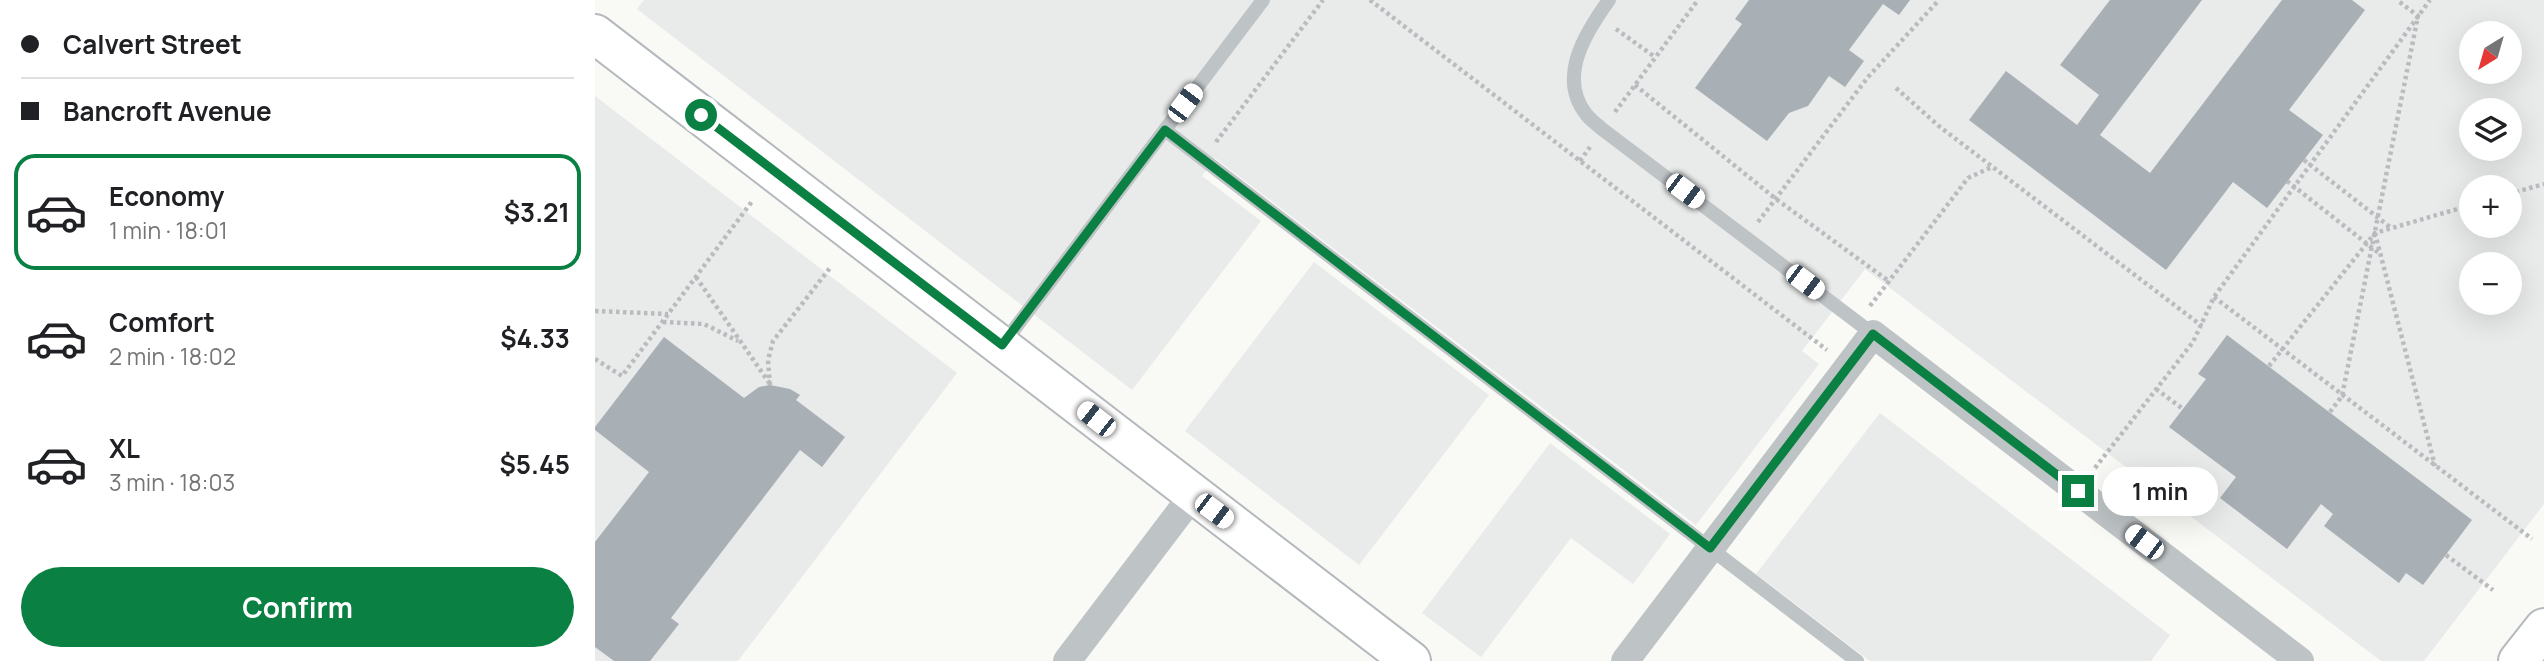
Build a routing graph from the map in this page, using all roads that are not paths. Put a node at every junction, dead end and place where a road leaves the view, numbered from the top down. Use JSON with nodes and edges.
{"nodes":[{"id":1,"x":1263,"y":0,"type":"edge"},
{"id":2,"x":1609,"y":0,"type":"edge"},
{"id":3,"x":595,"y":34,"type":"edge"},
{"id":4,"x":1165,"y":130,"type":"junction"},
{"id":5,"x":1865,"y":328,"type":"junction"},
{"id":6,"x":1002,"y":345,"type":"junction"},
{"id":7,"x":1193,"y":495,"type":"junction"},
{"id":8,"x":1710,"y":548,"type":"junction"},
{"id":9,"x":2544,"y":628,"type":"edge"},
{"id":10,"x":1402,"y":658,"type":"edge"},
{"id":11,"x":1067,"y":661,"type":"edge"},
{"id":12,"x":1625,"y":661,"type":"edge"},
{"id":13,"x":1857,"y":661,"type":"edge"},
{"id":14,"x":2300,"y":661,"type":"edge"},
{"id":15,"x":2518,"y":661,"type":"edge"}],
"edges":[{"from":1,"to":4,"type":"lane"},
{"from":2,"to":5,"type":"lane"},
{"from":3,"to":6,"type":"street"},
{"from":4,"to":6,"type":"lane"},
{"from":4,"to":8,"type":"lane"},
{"from":5,"to":8,"type":"street"},
{"from":5,"to":14,"type":"street"},
{"from":6,"to":7,"type":"street"},
{"from":7,"to":10,"type":"street"},
{"from":7,"to":11,"type":"street"},
{"from":8,"to":12,"type":"street"},
{"from":8,"to":13,"type":"lane"},
{"from":9,"to":15,"type":"street"}]}
